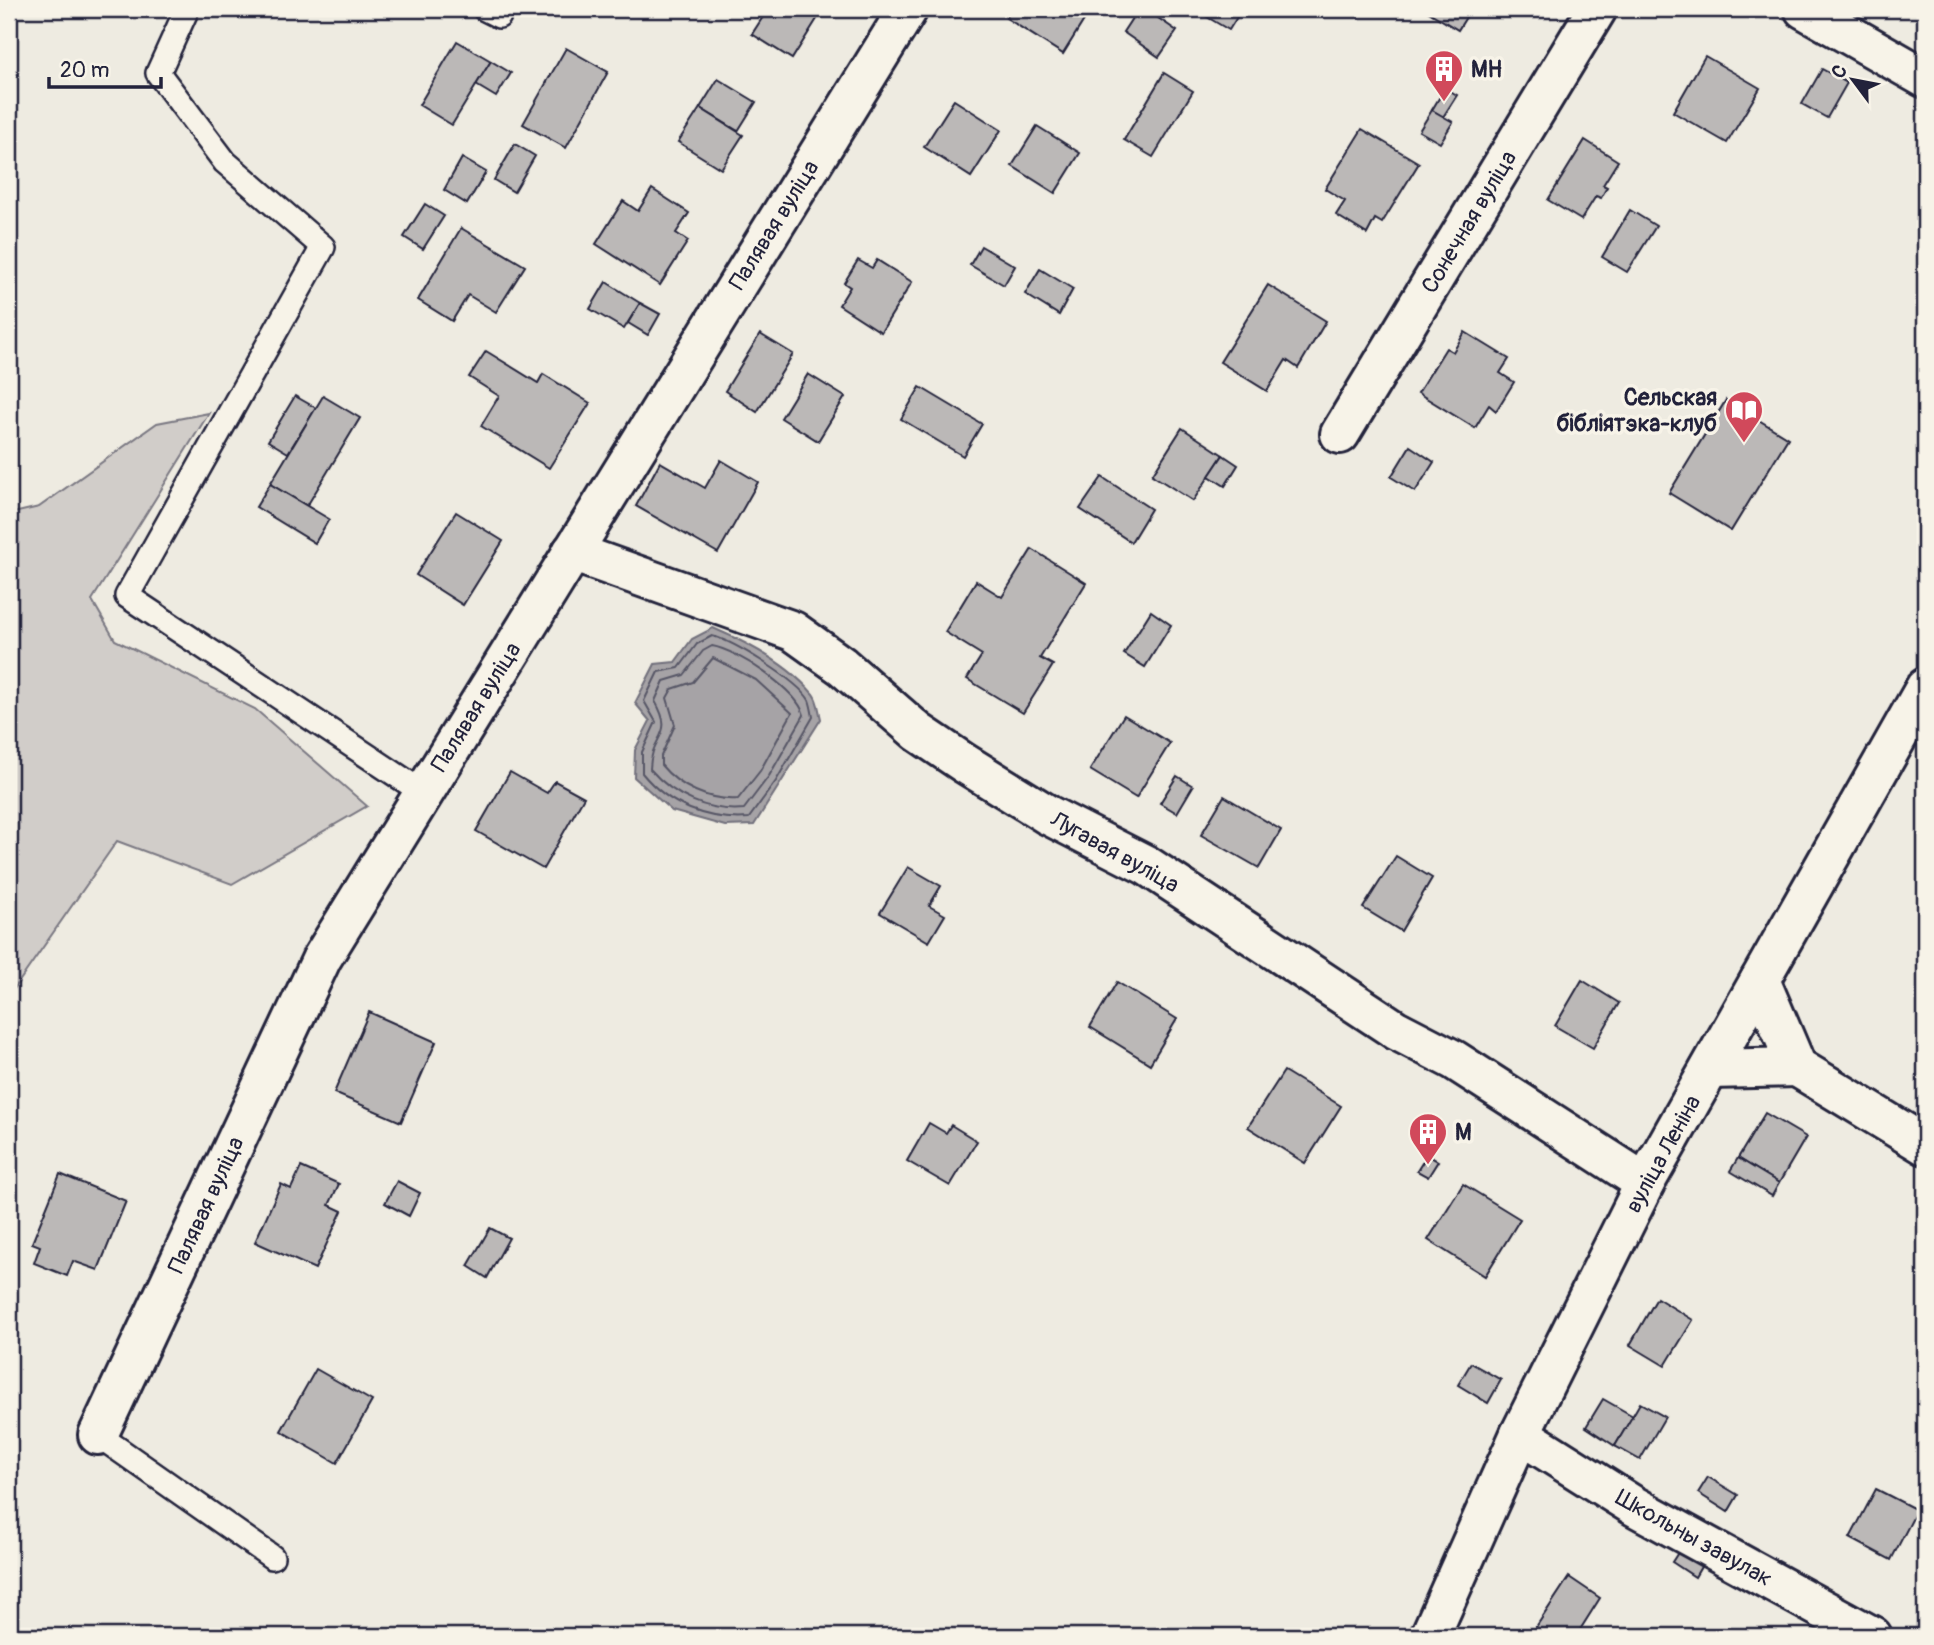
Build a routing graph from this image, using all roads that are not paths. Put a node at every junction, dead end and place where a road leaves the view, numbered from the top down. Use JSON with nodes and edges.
{"nodes":[{"id":1,"x":187,"y":9,"type":"edge"},
{"id":2,"x":908,"y":9,"type":"edge"},
{"id":3,"x":1597,"y":9,"type":"edge"},
{"id":4,"x":1804,"y":9,"type":"edge"},
{"id":5,"x":1925,"y":78,"type":"edge"},
{"id":6,"x":1340,"y":434,"type":"dead end"},
{"id":7,"x":572,"y":552,"type":"junction"},
{"id":8,"x":1925,"y":688,"type":"edge"},
{"id":9,"x":422,"y":792,"type":"junction"},
{"id":10,"x":1760,"y":980,"type":"junction"},
{"id":11,"x":1797,"y":1067,"type":"junction"},
{"id":12,"x":1710,"y":1069,"type":"junction"},
{"id":13,"x":1925,"y":1145,"type":"edge"},
{"id":14,"x":1646,"y":1183,"type":"junction"},
{"id":15,"x":1520,"y":1434,"type":"junction"},
{"id":16,"x":98,"y":1435,"type":"joint"},
{"id":17,"x":272,"y":1557,"type":"dead end"},
{"id":18,"x":1430,"y":1636,"type":"edge"},
{"id":19,"x":1872,"y":1636,"type":"edge"}],
"edges":[{"from":1,"to":9,"type":"lane"},
{"from":2,"to":7,"type":"street","name":"Палявая вуліца"},
{"from":3,"to":6,"type":"street","name":"Сонечная вуліца"},
{"from":4,"to":5,"type":"street"},
{"from":7,"to":9,"type":"street","name":"Палявая вуліца"},
{"from":7,"to":14,"type":"street","name":"Лугавая вуліца"},
{"from":8,"to":10,"type":"street","name":"вуліца Леніна"},
{"from":9,"to":16,"type":"street","name":"Палявая вуліца"},
{"from":10,"to":11,"type":"street"},
{"from":10,"to":12,"type":"street","name":"вуліца Леніна"},
{"from":11,"to":12,"type":"street"},
{"from":11,"to":13,"type":"street"},
{"from":12,"to":14,"type":"street","name":"вуліца Леніна"},
{"from":14,"to":15,"type":"street","name":"вуліца Леніна"},
{"from":15,"to":18,"type":"street","name":"вуліца Леніна"},
{"from":15,"to":19,"type":"street","name":"Школьны завулак"},
{"from":16,"to":17,"type":"lane"}]}
